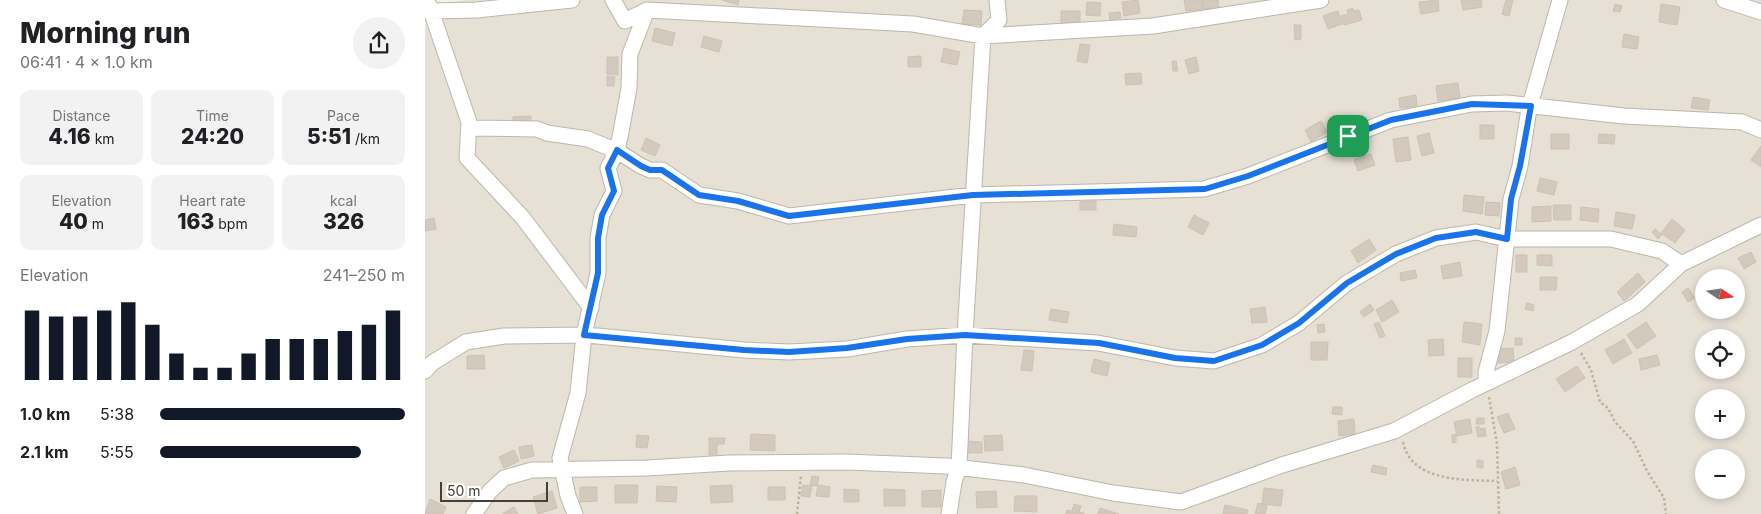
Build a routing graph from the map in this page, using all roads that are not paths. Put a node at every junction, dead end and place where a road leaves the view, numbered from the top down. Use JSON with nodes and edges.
{"nodes":[{"id":1,"x":572,"y":0,"type":"edge"},
{"id":2,"x":613,"y":0,"type":"edge"},
{"id":3,"x":997,"y":0,"type":"edge"},
{"id":4,"x":1321,"y":0,"type":"edge"},
{"id":5,"x":1560,"y":0,"type":"edge"},
{"id":6,"x":1724,"y":0,"type":"edge"},
{"id":7,"x":428,"y":7,"type":"edge"},
{"id":8,"x":647,"y":10,"type":"junction"},
{"id":9,"x":1761,"y":12,"type":"edge"},
{"id":10,"x":983,"y":36,"type":"junction"},
{"id":11,"x":1531,"y":106,"type":"junction"},
{"id":12,"x":469,"y":128,"type":"junction"},
{"id":13,"x":1761,"y":130,"type":"edge"},
{"id":14,"x":617,"y":150,"type":"junction"},
{"id":15,"x":973,"y":195,"type":"junction"},
{"id":16,"x":1761,"y":225,"type":"edge"},
{"id":17,"x":1507,"y":239,"type":"junction"},
{"id":18,"x":1681,"y":264,"type":"junction"},
{"id":19,"x":591,"y":308,"type":"junction"},
{"id":20,"x":584,"y":335,"type":"junction"},
{"id":21,"x":965,"y":335,"type":"junction"},
{"id":22,"x":425,"y":372,"type":"edge"},
{"id":23,"x":1486,"y":383,"type":"junction"},
{"id":24,"x":959,"y":467,"type":"junction"},
{"id":25,"x":563,"y":470,"type":"junction"},
{"id":26,"x":473,"y":514,"type":"edge"},
{"id":27,"x":575,"y":514,"type":"edge"},
{"id":28,"x":949,"y":514,"type":"edge"}],
"edges":[{"from":1,"to":7,"type":"street"},
{"from":2,"to":8,"type":"street"},
{"from":3,"to":10,"type":"street"},
{"from":4,"to":10,"type":"street"},
{"from":5,"to":11,"type":"street"},
{"from":6,"to":9,"type":"street"},
{"from":7,"to":12,"type":"street"},
{"from":8,"to":10,"type":"street"},
{"from":8,"to":14,"type":"street"},
{"from":10,"to":15,"type":"street"},
{"from":11,"to":13,"type":"street"},
{"from":11,"to":15,"type":"street"},
{"from":11,"to":17,"type":"street"},
{"from":12,"to":14,"type":"street"},
{"from":12,"to":19,"type":"street"},
{"from":14,"to":15,"type":"street"},
{"from":14,"to":19,"type":"street"},
{"from":15,"to":21,"type":"street"},
{"from":16,"to":18,"type":"street"},
{"from":17,"to":18,"type":"street"},
{"from":17,"to":21,"type":"street"},
{"from":17,"to":23,"type":"street"},
{"from":18,"to":23,"type":"street"},
{"from":19,"to":20,"type":"street"},
{"from":20,"to":21,"type":"street"},
{"from":20,"to":22,"type":"street"},
{"from":20,"to":25,"type":"street"},
{"from":21,"to":24,"type":"street"},
{"from":23,"to":24,"type":"street"},
{"from":24,"to":25,"type":"street"},
{"from":24,"to":28,"type":"street"},
{"from":25,"to":26,"type":"street"},
{"from":25,"to":27,"type":"street"}]}
